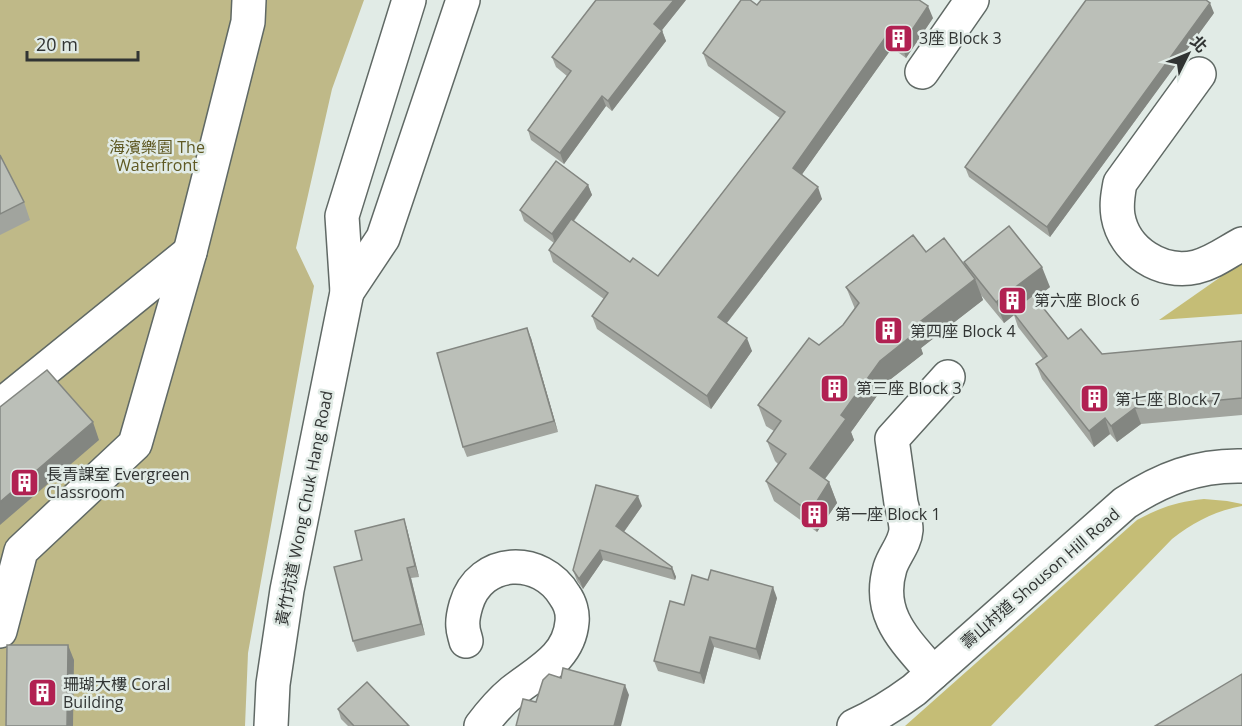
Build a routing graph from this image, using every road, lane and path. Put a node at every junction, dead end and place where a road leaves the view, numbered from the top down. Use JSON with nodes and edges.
{"nodes":[{"id":1,"x":249,"y":0,"type":"edge"},
{"id":2,"x":409,"y":0,"type":"edge"},
{"id":3,"x":464,"y":0,"type":"edge"},
{"id":4,"x":972,"y":0,"type":"edge"},
{"id":5,"x":922,"y":72,"type":"dead end"},
{"id":6,"x":1199,"y":74,"type":"dead end"},
{"id":7,"x":1242,"y":244,"type":"edge"},
{"id":8,"x":190,"y":252,"type":"junction"},
{"id":9,"x":347,"y":292,"type":"junction"},
{"id":10,"x":948,"y":377,"type":"dead end"},
{"id":11,"x":0,"y":406,"type":"edge"},
{"id":12,"x":1242,"y":466,"type":"edge"},
{"id":13,"x":0,"y":631,"type":"edge"},
{"id":14,"x":466,"y":641,"type":"dead end"},
{"id":15,"x":933,"y":673,"type":"junction"},
{"id":16,"x":271,"y":726,"type":"edge"},
{"id":17,"x":481,"y":726,"type":"edge"},
{"id":18,"x":854,"y":726,"type":"edge"}],
"edges":[{"from":1,"to":8,"type":"main road"},
{"from":2,"to":9,"type":"main road","name":"黃竹坑道 Wong Chuk Hang Road"},
{"from":3,"to":9,"type":"main road","name":"黃竹坑道 Wong Chuk Hang Road"},
{"from":4,"to":5,"type":"main road"},
{"from":6,"to":7,"type":"main road"},
{"from":8,"to":11,"type":"main road"},
{"from":8,"to":13,"type":"main road"},
{"from":9,"to":16,"type":"main road","name":"黃竹坑道 Wong Chuk Hang Road"},
{"from":10,"to":15,"type":"main road"},
{"from":12,"to":15,"type":"main road","name":"壽山村道 Shouson Hill Road"},
{"from":14,"to":17,"type":"main road"},
{"from":15,"to":18,"type":"main road","name":"壽山村道 Shouson Hill Road"}]}
